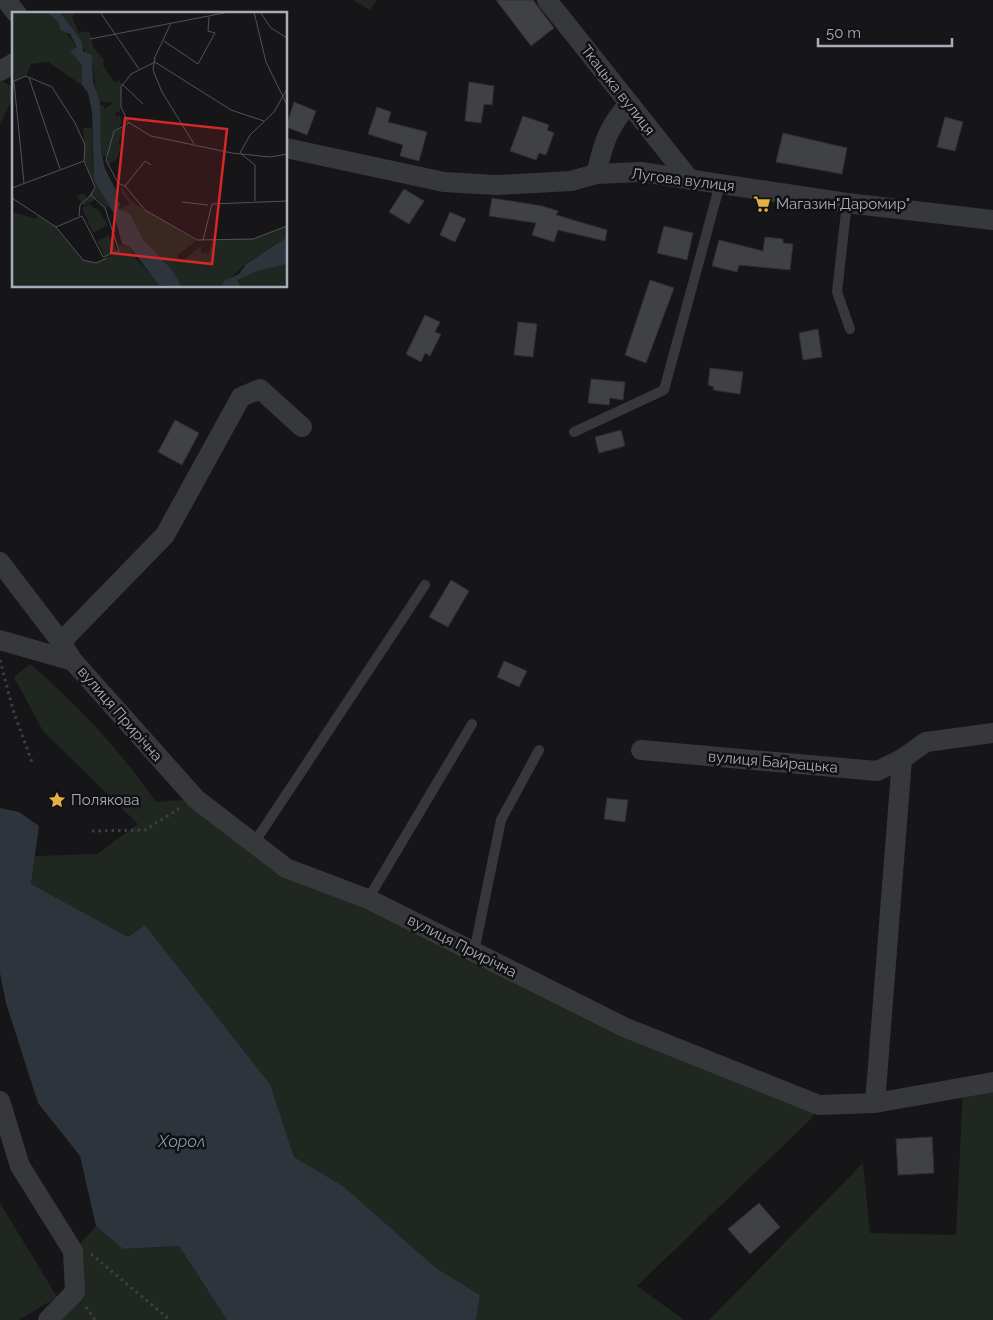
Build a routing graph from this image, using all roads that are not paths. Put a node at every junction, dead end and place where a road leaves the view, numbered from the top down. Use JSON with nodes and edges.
{"nodes":[{"id":1,"x":6,"y":0,"type":"edge"},
{"id":2,"x":546,"y":0,"type":"edge"},
{"id":3,"x":15,"y":12,"type":"edge"},
{"id":4,"x":12,"y":65,"type":"edge"},
{"id":5,"x":0,"y":71,"type":"edge"},
{"id":6,"x":629,"y":104,"type":"junction"},
{"id":7,"x":288,"y":148,"type":"edge"},
{"id":8,"x":596,"y":174,"type":"junction"},
{"id":9,"x":690,"y":180,"type":"junction"},
{"id":10,"x":720,"y":184,"type":"junction"},
{"id":11,"x":847,"y":203,"type":"junction"},
{"id":12,"x":993,"y":220,"type":"edge"},
{"id":13,"x":850,"y":328,"type":"dead end"},
{"id":14,"x":302,"y":428,"type":"dead end"},
{"id":15,"x":574,"y":432,"type":"dead end"},
{"id":16,"x":0,"y":562,"type":"edge"},
{"id":17,"x":425,"y":585,"type":"dead end"},
{"id":18,"x":0,"y":640,"type":"edge"},
{"id":19,"x":61,"y":642,"type":"junction"},
{"id":20,"x":73,"y":661,"type":"junction"},
{"id":21,"x":472,"y":724,"type":"dead end"},
{"id":22,"x":993,"y":733,"type":"edge"},
{"id":23,"x":539,"y":750,"type":"dead end"},
{"id":24,"x":641,"y":750,"type":"dead end"},
{"id":25,"x":902,"y":758,"type":"junction"},
{"id":26,"x":254,"y":843,"type":"junction"},
{"id":27,"x":368,"y":899,"type":"junction"},
{"id":28,"x":474,"y":952,"type":"junction"},
{"id":29,"x":993,"y":1082,"type":"edge"},
{"id":30,"x":0,"y":1101,"type":"edge"},
{"id":31,"x":875,"y":1103,"type":"junction"},
{"id":32,"x":48,"y":1320,"type":"edge"}],
"edges":[{"from":1,"to":3,"type":"street"},
{"from":2,"to":6,"type":"street","name":"Ткацька вулиця"},
{"from":4,"to":5,"type":"street"},
{"from":6,"to":8,"type":"street"},
{"from":6,"to":9,"type":"street","name":"Ткацька вулиця"},
{"from":7,"to":8,"type":"street","name":"Лугова вулиця"},
{"from":8,"to":9,"type":"street","name":"Лугова вулиця"},
{"from":9,"to":10,"type":"street","name":"Лугова вулиця"},
{"from":10,"to":11,"type":"street","name":"Лугова вулиця"},
{"from":10,"to":15,"type":"lane"},
{"from":11,"to":12,"type":"street","name":"Лугова вулиця"},
{"from":11,"to":13,"type":"lane"},
{"from":14,"to":19,"type":"street"},
{"from":16,"to":19,"type":"street"},
{"from":17,"to":26,"type":"lane"},
{"from":18,"to":20,"type":"street","name":"вулиця Прирічна"},
{"from":19,"to":20,"type":"street"},
{"from":20,"to":26,"type":"street","name":"вулиця Прирічна"},
{"from":21,"to":27,"type":"lane"},
{"from":22,"to":25,"type":"street","name":"вулиця Байрацька"},
{"from":23,"to":28,"type":"lane"},
{"from":24,"to":25,"type":"street","name":"вулиця Байрацька"},
{"from":25,"to":31,"type":"street"},
{"from":26,"to":27,"type":"street","name":"вулиця Прирічна"},
{"from":27,"to":28,"type":"street","name":"вулиця Прирічна"},
{"from":28,"to":31,"type":"street","name":"вулиця Прирічна"},
{"from":29,"to":31,"type":"street","name":"вулиця Прирічна"},
{"from":30,"to":32,"type":"street"}]}
